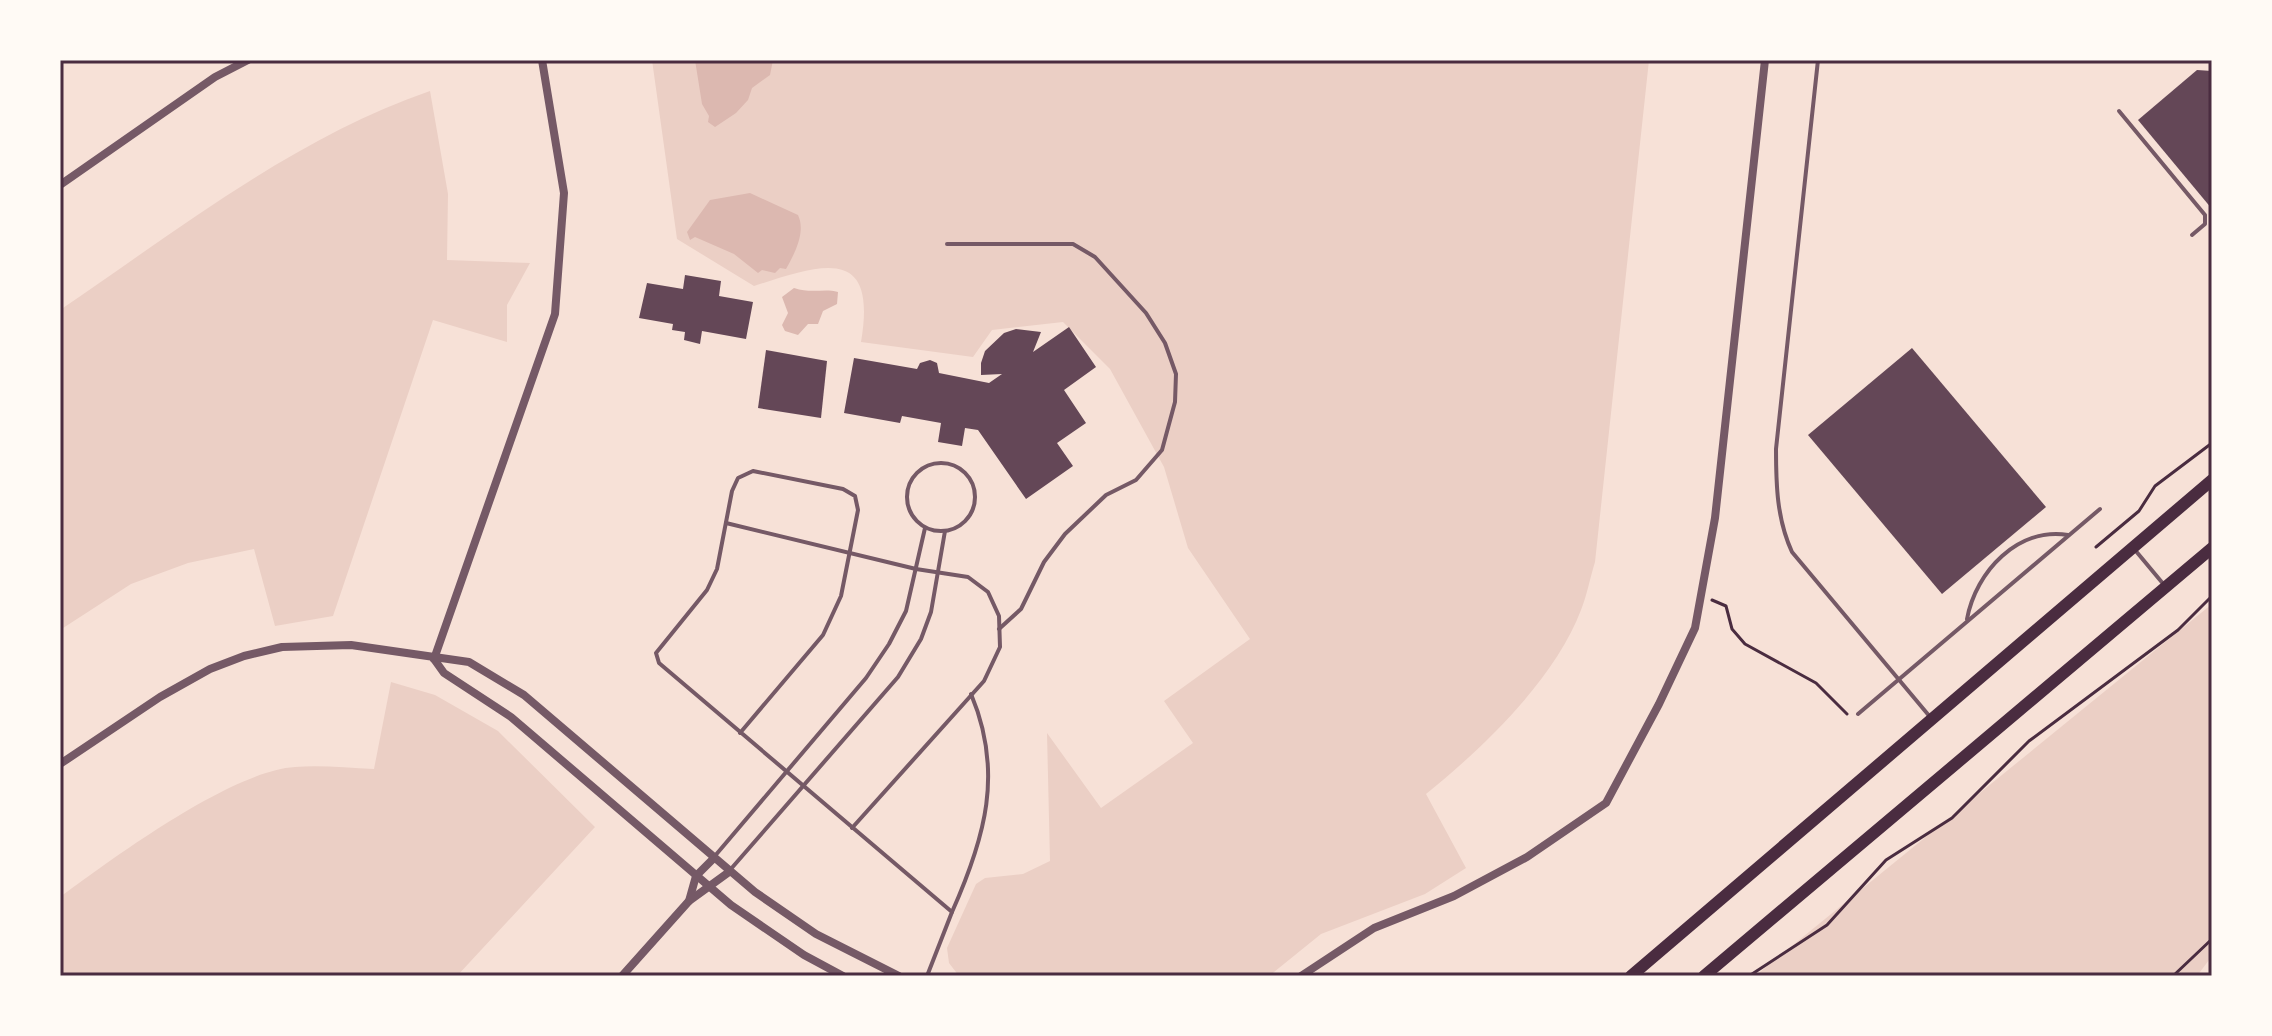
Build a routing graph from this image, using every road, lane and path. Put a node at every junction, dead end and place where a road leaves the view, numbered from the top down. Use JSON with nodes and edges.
{"nodes":[{"id":1,"x":248,"y":60,"type":"edge"},
{"id":2,"x":542,"y":60,"type":"edge"},
{"id":3,"x":1765,"y":60,"type":"edge"},
{"id":4,"x":1818,"y":60,"type":"edge"},
{"id":5,"x":2119,"y":111,"type":"dead end"},
{"id":6,"x":60,"y":185,"type":"edge"},
{"id":7,"x":2192,"y":235,"type":"dead end"},
{"id":8,"x":947,"y":244,"type":"dead end"},
{"id":9,"x":2212,"y":443,"type":"edge"},
{"id":10,"x":2212,"y":480,"type":"edge"},
{"id":11,"x":2100,"y":509,"type":"dead end"},
{"id":12,"x":726,"y":523,"type":"junction"},
{"id":13,"x":925,"y":528,"type":"junction"},
{"id":14,"x":945,"y":531,"type":"junction"},
{"id":15,"x":2070,"y":535,"type":"junction"},
{"id":16,"x":2096,"y":547,"type":"dead end"},
{"id":17,"x":2133,"y":548,"type":"junction"},
{"id":18,"x":2212,"y":548,"type":"edge"},
{"id":19,"x":850,"y":550,"type":"junction"},
{"id":20,"x":916,"y":569,"type":"junction"},
{"id":21,"x":938,"y":572,"type":"junction"},
{"id":22,"x":2165,"y":587,"type":"junction"},
{"id":23,"x":2212,"y":596,"type":"edge"},
{"id":24,"x":1701,"y":597,"type":"junction"},
{"id":25,"x":1967,"y":621,"type":"junction"},
{"id":26,"x":999,"y":629,"type":"junction"},
{"id":27,"x":434,"y":659,"type":"junction"},
{"id":28,"x":1898,"y":679,"type":"junction"},
{"id":29,"x":971,"y":694,"type":"junction"},
{"id":30,"x":1858,"y":714,"type":"joint"},
{"id":31,"x":1932,"y":720,"type":"junction"},
{"id":32,"x":740,"y":733,"type":"junction"},
{"id":33,"x":60,"y":764,"type":"edge"},
{"id":34,"x":785,"y":772,"type":"junction"},
{"id":35,"x":803,"y":787,"type":"junction"},
{"id":36,"x":852,"y":828,"type":"junction"},
{"id":37,"x":713,"y":859,"type":"junction"},
{"id":38,"x":729,"y":872,"type":"junction"},
{"id":39,"x":696,"y":876,"type":"junction"},
{"id":40,"x":709,"y":887,"type":"junction"},
{"id":41,"x":689,"y":901,"type":"junction"},
{"id":42,"x":952,"y":912,"type":"junction"},
{"id":43,"x":2212,"y":939,"type":"edge"},
{"id":44,"x":622,"y":976,"type":"edge"},
{"id":45,"x":843,"y":976,"type":"edge"},
{"id":46,"x":899,"y":976,"type":"edge"},
{"id":47,"x":927,"y":976,"type":"edge"},
{"id":48,"x":1301,"y":976,"type":"edge"},
{"id":49,"x":1631,"y":976,"type":"edge"},
{"id":50,"x":1704,"y":976,"type":"edge"},
{"id":51,"x":1749,"y":976,"type":"edge"},
{"id":52,"x":2173,"y":976,"type":"edge"}],
"edges":[{"from":1,"to":6,"type":"street"},
{"from":2,"to":27,"type":"street"},
{"from":3,"to":24,"type":"street"},
{"from":4,"to":28,"type":"lane"},
{"from":5,"to":7,"type":"lane"},
{"from":8,"to":26,"type":"lane"},
{"from":9,"to":16,"type":"path"},
{"from":10,"to":17,"type":"main road"},
{"from":11,"to":15,"type":"lane"},
{"from":12,"to":19,"type":"lane"},
{"from":12,"to":19,"type":"lane"},
{"from":12,"to":32,"type":"lane"},
{"from":13,"to":14,"type":"lane"},
{"from":13,"to":14,"type":"lane"},
{"from":13,"to":20,"type":"lane"},
{"from":14,"to":21,"type":"lane"},
{"from":15,"to":25,"type":"lane"},
{"from":15,"to":25,"type":"lane"},
{"from":17,"to":22,"type":"lane"},
{"from":17,"to":31,"type":"main road"},
{"from":18,"to":22,"type":"main road"},
{"from":19,"to":20,"type":"lane"},
{"from":19,"to":32,"type":"lane"},
{"from":20,"to":21,"type":"lane"},
{"from":20,"to":34,"type":"lane"},
{"from":21,"to":26,"type":"lane"},
{"from":21,"to":35,"type":"lane"},
{"from":22,"to":50,"type":"main road"},
{"from":23,"to":51,"type":"path"},
{"from":24,"to":30,"type":"path"},
{"from":24,"to":48,"type":"street"},
{"from":25,"to":28,"type":"lane"},
{"from":26,"to":29,"type":"lane"},
{"from":27,"to":33,"type":"street"},
{"from":27,"to":37,"type":"street"},
{"from":27,"to":39,"type":"street"},
{"from":28,"to":30,"type":"lane"},
{"from":28,"to":31,"type":"lane"},
{"from":29,"to":36,"type":"lane"},
{"from":29,"to":42,"type":"lane"},
{"from":31,"to":49,"type":"main road"},
{"from":32,"to":34,"type":"lane"},
{"from":34,"to":35,"type":"lane"},
{"from":34,"to":37,"type":"lane"},
{"from":35,"to":36,"type":"lane"},
{"from":35,"to":38,"type":"lane"},
{"from":36,"to":42,"type":"lane"},
{"from":37,"to":38,"type":"street"},
{"from":37,"to":39,"type":"street"},
{"from":38,"to":40,"type":"street"},
{"from":38,"to":46,"type":"street"},
{"from":39,"to":40,"type":"street"},
{"from":39,"to":41,"type":"street"},
{"from":40,"to":41,"type":"street"},
{"from":40,"to":45,"type":"street"},
{"from":41,"to":44,"type":"street"},
{"from":42,"to":47,"type":"lane"},
{"from":43,"to":52,"type":"path"}]}
